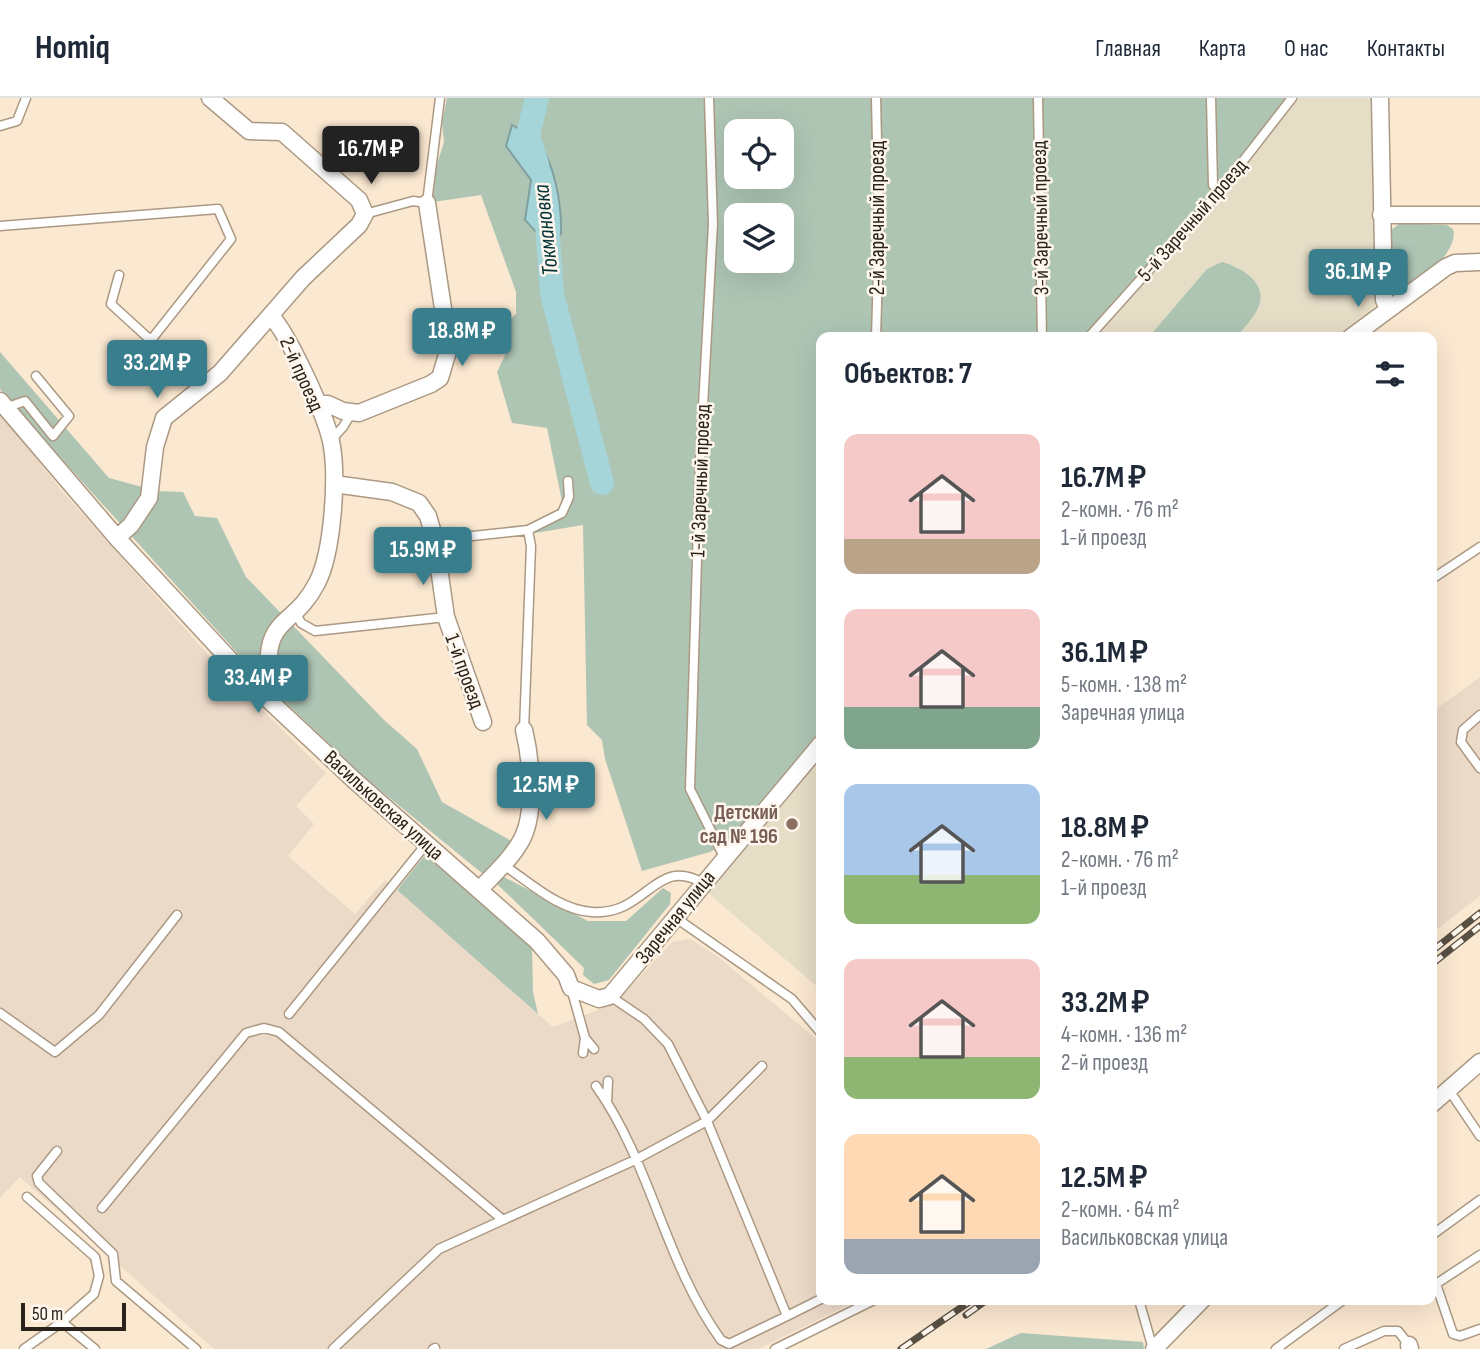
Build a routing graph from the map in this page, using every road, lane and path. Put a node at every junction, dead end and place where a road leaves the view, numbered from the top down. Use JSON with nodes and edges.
{"nodes":[{"id":1,"x":26,"y":98,"type":"edge"},
{"id":2,"x":210,"y":98,"type":"edge"},
{"id":3,"x":440,"y":98,"type":"edge"},
{"id":4,"x":709,"y":98,"type":"edge"},
{"id":5,"x":876,"y":98,"type":"edge"},
{"id":6,"x":1038,"y":98,"type":"edge"},
{"id":7,"x":1211,"y":98,"type":"edge"},
{"id":8,"x":1292,"y":98,"type":"edge"},
{"id":9,"x":1380,"y":98,"type":"edge"},
{"id":10,"x":0,"y":126,"type":"edge"},
{"id":11,"x":1219,"y":192,"type":"junction"},
{"id":12,"x":426,"y":203,"type":"junction"},
{"id":13,"x":365,"y":214,"type":"junction"},
{"id":14,"x":1381,"y":215,"type":"junction"},
{"id":15,"x":1480,"y":215,"type":"edge"},
{"id":16,"x":0,"y":226,"type":"edge"},
{"id":17,"x":1480,"y":262,"type":"edge"},
{"id":18,"x":119,"y":275,"type":"dead end"},
{"id":19,"x":1388,"y":309,"type":"junction"},
{"id":20,"x":271,"y":316,"type":"junction"},
{"id":21,"x":876,"y":332,"type":"edge"},
{"id":22,"x":1042,"y":332,"type":"edge"},
{"id":23,"x":1093,"y":332,"type":"edge"},
{"id":24,"x":1357,"y":332,"type":"edge"},
{"id":25,"x":151,"y":340,"type":"junction"},
{"id":26,"x":36,"y":376,"type":"dead end"},
{"id":27,"x":198,"y":388,"type":"junction"},
{"id":28,"x":2,"y":404,"type":"edge"},
{"id":29,"x":316,"y":404,"type":"junction"},
{"id":30,"x":352,"y":412,"type":"junction"},
{"id":31,"x":331,"y":440,"type":"junction"},
{"id":32,"x":568,"y":481,"type":"dead end"},
{"id":33,"x":334,"y":484,"type":"junction"},
{"id":34,"x":528,"y":530,"type":"junction"},
{"id":35,"x":117,"y":538,"type":"junction"},
{"id":36,"x":435,"y":540,"type":"junction"},
{"id":37,"x":1480,"y":547,"type":"edge"},
{"id":38,"x":1437,"y":576,"type":"edge"},
{"id":39,"x":296,"y":613,"type":"junction"},
{"id":40,"x":446,"y":617,"type":"junction"},
{"id":41,"x":258,"y":690,"type":"junction"},
{"id":42,"x":1480,"y":715,"type":"edge"},
{"id":43,"x":484,"y":722,"type":"dead end"},
{"id":44,"x":524,"y":730,"type":"joint"},
{"id":45,"x":816,"y":750,"type":"edge"},
{"id":46,"x":1480,"y":768,"type":"edge"},
{"id":47,"x":427,"y":843,"type":"junction"},
{"id":48,"x":724,"y":857,"type":"junction"},
{"id":49,"x":502,"y":864,"type":"junction"},
{"id":50,"x":703,"y":883,"type":"junction"},
{"id":51,"x":480,"y":889,"type":"junction"},
{"id":52,"x":177,"y":915,"type":"dead end"},
{"id":53,"x":676,"y":918,"type":"junction"},
{"id":54,"x":571,"y":988,"type":"junction"},
{"id":55,"x":610,"y":996,"type":"junction"},
{"id":56,"x":0,"y":1013,"type":"edge"},
{"id":57,"x":289,"y":1014,"type":"dead end"},
{"id":58,"x":816,"y":1027,"type":"edge"},
{"id":59,"x":584,"y":1038,"type":"junction"},
{"id":60,"x":594,"y":1049,"type":"dead end"},
{"id":61,"x":583,"y":1053,"type":"dead end"},
{"id":62,"x":1480,"y":1062,"type":"edge"},
{"id":63,"x":762,"y":1066,"type":"dead end"},
{"id":64,"x":608,"y":1081,"type":"dead end"},
{"id":65,"x":596,"y":1086,"type":"dead end"},
{"id":66,"x":1449,"y":1090,"type":"junction"},
{"id":67,"x":1437,"y":1100,"type":"edge"},
{"id":68,"x":607,"y":1102,"type":"junction"},
{"id":69,"x":707,"y":1121,"type":"junction"},
{"id":70,"x":1480,"y":1136,"type":"edge"},
{"id":71,"x":57,"y":1151,"type":"dead end"},
{"id":72,"x":635,"y":1160,"type":"junction"},
{"id":73,"x":27,"y":1197,"type":"dead end"},
{"id":74,"x":1480,"y":1200,"type":"edge"},
{"id":75,"x":102,"y":1208,"type":"dead end"},
{"id":76,"x":503,"y":1220,"type":"junction"},
{"id":77,"x":1437,"y":1232,"type":"edge"},
{"id":78,"x":1480,"y":1255,"type":"edge"},
{"id":79,"x":1437,"y":1283,"type":"edge"},
{"id":80,"x":1437,"y":1287,"type":"edge"},
{"id":81,"x":816,"y":1302,"type":"edge"},
{"id":82,"x":863,"y":1305,"type":"edge"},
{"id":83,"x":1140,"y":1305,"type":"edge"},
{"id":84,"x":1197,"y":1305,"type":"edge"},
{"id":85,"x":1336,"y":1305,"type":"edge"},
{"id":86,"x":787,"y":1316,"type":"junction"},
{"id":87,"x":62,"y":1322,"type":"junction"},
{"id":88,"x":1480,"y":1329,"type":"edge"},
{"id":89,"x":1410,"y":1347,"type":"edge"},
{"id":90,"x":24,"y":1349,"type":"edge"},
{"id":91,"x":95,"y":1349,"type":"edge"},
{"id":92,"x":196,"y":1349,"type":"edge"},
{"id":93,"x":333,"y":1349,"type":"edge"},
{"id":94,"x":775,"y":1349,"type":"edge"},
{"id":95,"x":1153,"y":1349,"type":"edge"},
{"id":96,"x":1276,"y":1349,"type":"edge"},
{"id":97,"x":1344,"y":1349,"type":"edge"}],
"edges":[{"from":1,"to":10,"type":"lane"},
{"from":2,"to":13,"type":"street"},
{"from":3,"to":12,"type":"lane"},
{"from":4,"to":48,"type":"lane","name":"1-й Заречный проезд"},
{"from":5,"to":21,"type":"lane","name":"2-й Заречный проезд"},
{"from":6,"to":22,"type":"lane","name":"3-й Заречный проезд"},
{"from":7,"to":11,"type":"lane"},
{"from":8,"to":11,"type":"lane","name":"5-й Заречный проезд"},
{"from":9,"to":14,"type":"street"},
{"from":11,"to":23,"type":"lane","name":"5-й Заречный проезд"},
{"from":12,"to":13,"type":"lane"},
{"from":12,"to":30,"type":"street"},
{"from":13,"to":20,"type":"street"},
{"from":14,"to":15,"type":"street"},
{"from":14,"to":19,"type":"street"},
{"from":16,"to":25,"type":"lane"},
{"from":17,"to":19,"type":"street"},
{"from":18,"to":25,"type":"lane"},
{"from":19,"to":24,"type":"street"},
{"from":20,"to":27,"type":"street","name":"2-й проезд"},
{"from":20,"to":29,"type":"street","name":"2-й проезд"},
{"from":25,"to":27,"type":"lane"},
{"from":26,"to":28,"type":"lane"},
{"from":27,"to":35,"type":"street","name":"2-й проезд"},
{"from":28,"to":35,"type":"street","name":"Васильковская улица"},
{"from":29,"to":30,"type":"street"},
{"from":29,"to":31,"type":"street","name":"2-й проезд"},
{"from":30,"to":31,"type":"lane"},
{"from":31,"to":33,"type":"street","name":"2-й проезд"},
{"from":32,"to":34,"type":"lane"},
{"from":33,"to":36,"type":"street","name":"1-й проезд"},
{"from":33,"to":39,"type":"street","name":"2-й проезд"},
{"from":34,"to":36,"type":"lane"},
{"from":34,"to":44,"type":"lane"},
{"from":35,"to":41,"type":"street","name":"Васильковская улица"},
{"from":36,"to":40,"type":"street","name":"1-й проезд"},
{"from":37,"to":38,"type":"lane"},
{"from":39,"to":40,"type":"lane"},
{"from":39,"to":41,"type":"street","name":"2-й проезд"},
{"from":40,"to":43,"type":"street","name":"1-й проезд"},
{"from":41,"to":47,"type":"street","name":"Васильковская улица"},
{"from":42,"to":46,"type":"lane"},
{"from":44,"to":49,"type":"street"},
{"from":45,"to":48,"type":"street","name":"Заречная улица"},
{"from":47,"to":51,"type":"street","name":"Васильковская улица"},
{"from":47,"to":57,"type":"lane"},
{"from":48,"to":50,"type":"street","name":"Заречная улица"},
{"from":49,"to":50,"type":"lane"},
{"from":49,"to":51,"type":"street"},
{"from":50,"to":53,"type":"street","name":"Заречная улица"},
{"from":51,"to":54,"type":"street","name":"Васильковская улица"},
{"from":52,"to":56,"type":"lane"},
{"from":53,"to":55,"type":"street","name":"Заречная улица"},
{"from":53,"to":58,"type":"lane"},
{"from":54,"to":55,"type":"street"},
{"from":54,"to":59,"type":"lane"},
{"from":55,"to":69,"type":"lane"},
{"from":59,"to":60,"type":"lane"},
{"from":59,"to":61,"type":"lane"},
{"from":62,"to":66,"type":"street"},
{"from":63,"to":69,"type":"lane"},
{"from":64,"to":68,"type":"lane"},
{"from":65,"to":68,"type":"lane"},
{"from":66,"to":67,"type":"street"},
{"from":66,"to":70,"type":"lane"},
{"from":68,"to":72,"type":"lane"},
{"from":69,"to":72,"type":"lane"},
{"from":69,"to":86,"type":"lane"},
{"from":71,"to":92,"type":"lane"},
{"from":72,"to":76,"type":"lane"},
{"from":72,"to":86,"type":"lane"},
{"from":73,"to":87,"type":"lane"},
{"from":74,"to":77,"type":"lane"},
{"from":75,"to":76,"type":"lane"},
{"from":76,"to":93,"type":"lane"},
{"from":78,"to":79,"type":"lane"},
{"from":80,"to":88,"type":"lane"},
{"from":81,"to":86,"type":"lane"},
{"from":82,"to":94,"type":"lane"},
{"from":83,"to":95,"type":"lane"},
{"from":84,"to":95,"type":"street"},
{"from":85,"to":96,"type":"lane"},
{"from":87,"to":90,"type":"lane"},
{"from":87,"to":91,"type":"lane"},
{"from":89,"to":97,"type":"lane"}]}
